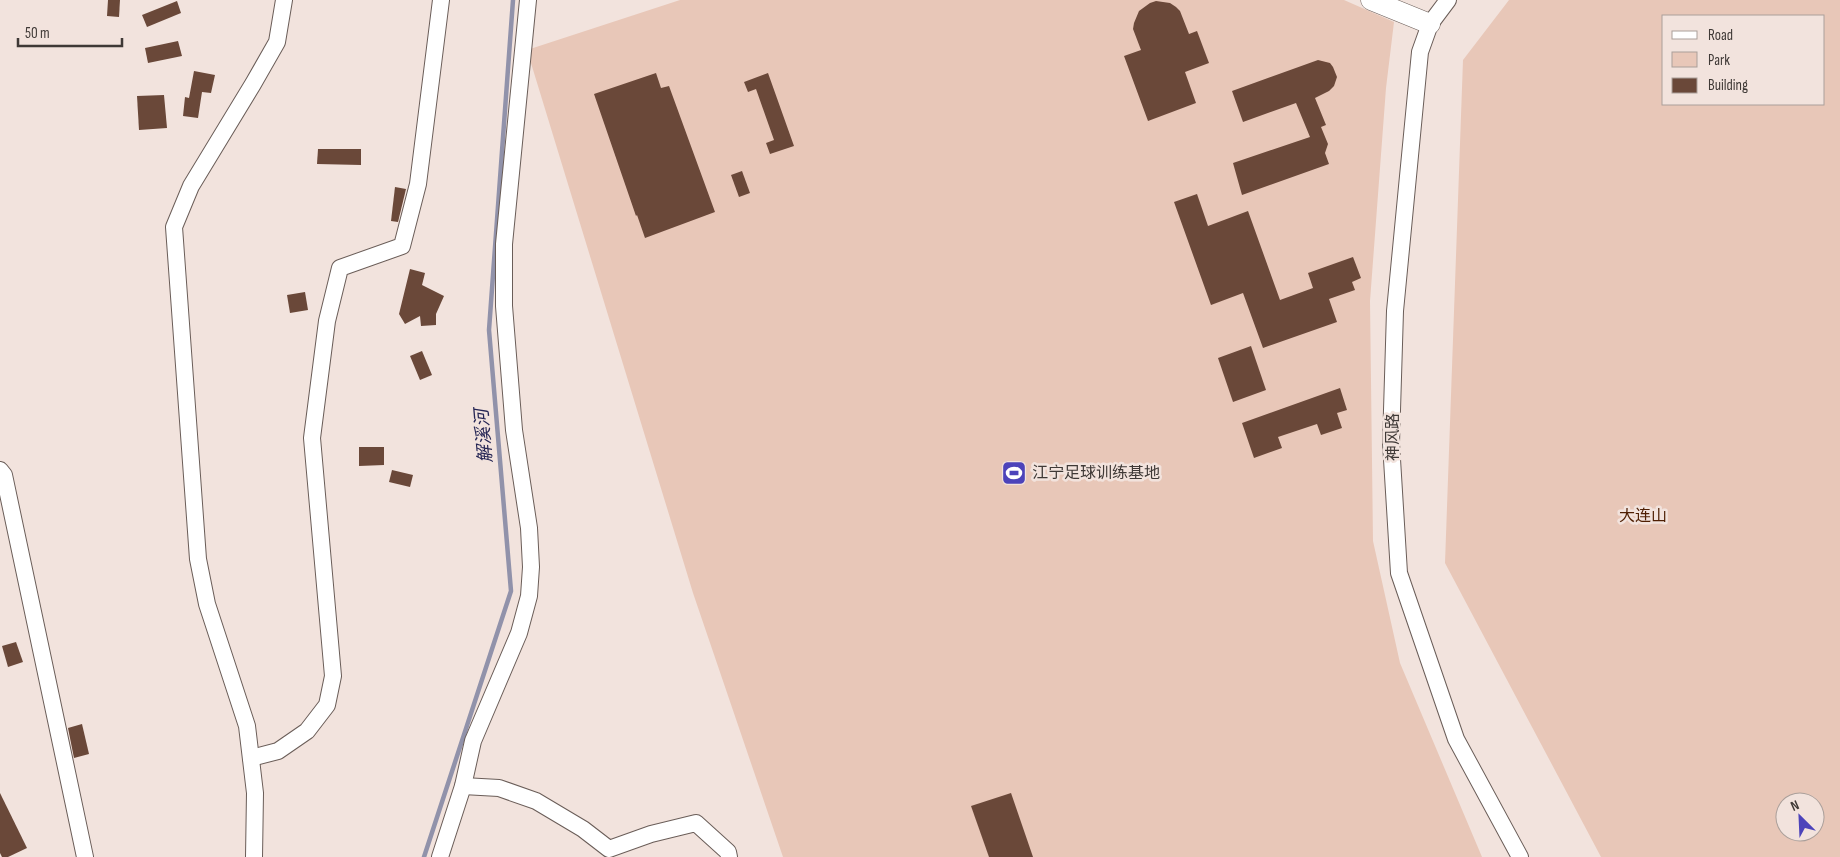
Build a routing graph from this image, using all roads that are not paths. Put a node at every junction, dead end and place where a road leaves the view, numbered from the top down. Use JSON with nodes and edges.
{"nodes":[{"id":1,"x":284,"y":0,"type":"edge"},
{"id":2,"x":440,"y":0,"type":"edge"},
{"id":3,"x":528,"y":0,"type":"edge"},
{"id":4,"x":1371,"y":0,"type":"edge"},
{"id":5,"x":1448,"y":0,"type":"edge"},
{"id":6,"x":1430,"y":24,"type":"junction"},
{"id":7,"x":0,"y":470,"type":"edge"},
{"id":8,"x":251,"y":758,"type":"junction"},
{"id":9,"x":463,"y":786,"type":"junction"},
{"id":10,"x":85,"y":857,"type":"edge"},
{"id":11,"x":254,"y":857,"type":"edge"},
{"id":12,"x":440,"y":857,"type":"edge"},
{"id":13,"x":729,"y":857,"type":"edge"},
{"id":14,"x":1520,"y":857,"type":"edge"}],
"edges":[{"from":1,"to":8,"type":"street"},
{"from":2,"to":8,"type":"street"},
{"from":3,"to":9,"type":"street"},
{"from":4,"to":6,"type":"street"},
{"from":5,"to":6,"type":"street","name":"神风路"},
{"from":6,"to":14,"type":"street","name":"神风路"},
{"from":7,"to":10,"type":"street"},
{"from":8,"to":11,"type":"street"},
{"from":9,"to":12,"type":"street"},
{"from":9,"to":13,"type":"street"}]}
